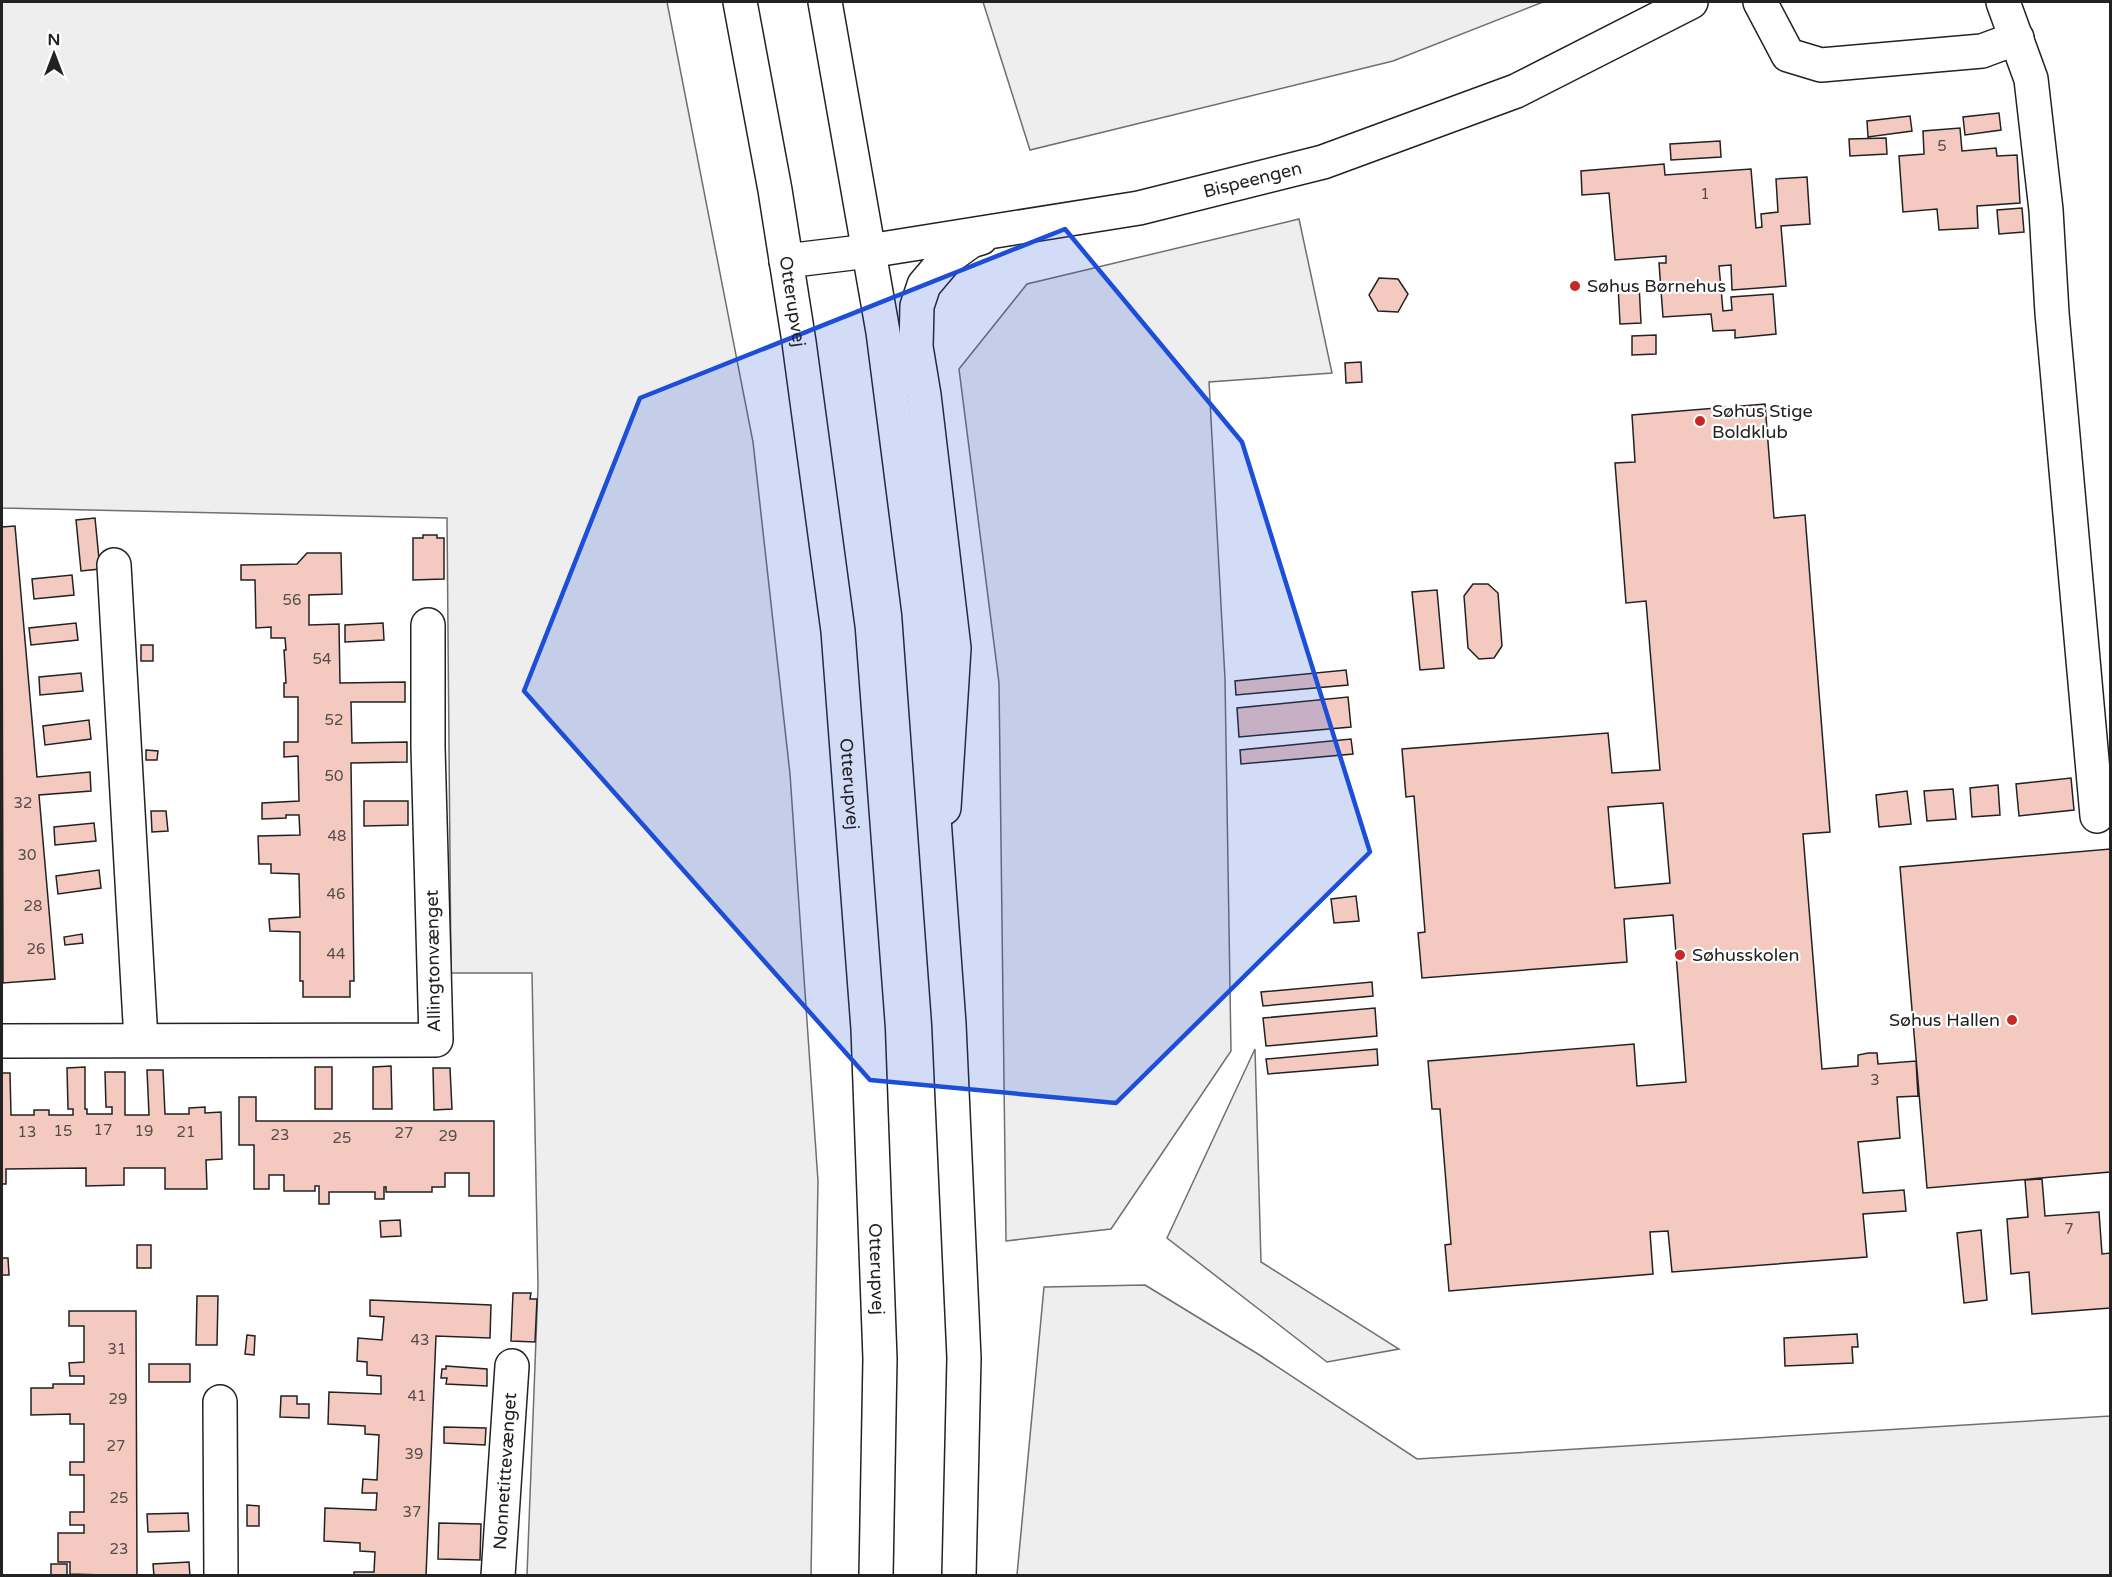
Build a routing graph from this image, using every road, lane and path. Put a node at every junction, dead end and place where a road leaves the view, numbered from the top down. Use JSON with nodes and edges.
{"nodes":[{"id":1,"x":740,"y":2,"type":"edge"},
{"id":2,"x":825,"y":2,"type":"edge"},
{"id":3,"x":1691,"y":2,"type":"edge"},
{"id":4,"x":1760,"y":2,"type":"edge"},
{"id":5,"x":2003,"y":2,"type":"edge"},
{"id":6,"x":2017,"y":38,"type":"junction"},
{"id":7,"x":1017,"y":226,"type":"junction"},
{"id":8,"x":869,"y":251,"type":"junction"},
{"id":9,"x":786,"y":261,"type":"junction"},
{"id":10,"x":114,"y":565,"type":"dead end"},
{"id":11,"x":428,"y":625,"type":"dead end"},
{"id":12,"x":2097,"y":816,"type":"dead end"},
{"id":13,"x":938,"y":890,"type":"junction"},
{"id":14,"x":141,"y":1040,"type":"junction"},
{"id":15,"x":2,"y":1041,"type":"edge"},
{"id":16,"x":512,"y":1366,"type":"dead end"},
{"id":17,"x":220,"y":1402,"type":"dead end"},
{"id":18,"x":221,"y":1575,"type":"edge"},
{"id":19,"x":498,"y":1575,"type":"edge"},
{"id":20,"x":876,"y":1575,"type":"edge"},
{"id":21,"x":959,"y":1575,"type":"edge"}],
"edges":[{"from":1,"to":9,"type":"street","name":"Otterupvej"},
{"from":2,"to":8,"type":"street"},
{"from":3,"to":7,"type":"street","name":"Bispeengen"},
{"from":4,"to":6,"type":"street"},
{"from":5,"to":6,"type":"street"},
{"from":6,"to":12,"type":"street"},
{"from":7,"to":8,"type":"street","name":"Bispeengen"},
{"from":7,"to":13,"type":"street"},
{"from":8,"to":9,"type":"street","name":"Bispeengen"},
{"from":8,"to":13,"type":"street"},
{"from":9,"to":20,"type":"street","name":"Otterupvej"},
{"from":10,"to":14,"type":"street"},
{"from":11,"to":14,"type":"street","name":"Allingtonvænget"},
{"from":13,"to":21,"type":"street"},
{"from":14,"to":15,"type":"street","name":"Allingtonvænget"},
{"from":16,"to":19,"type":"street","name":"Nonnetittevænget"},
{"from":17,"to":18,"type":"street"}]}
